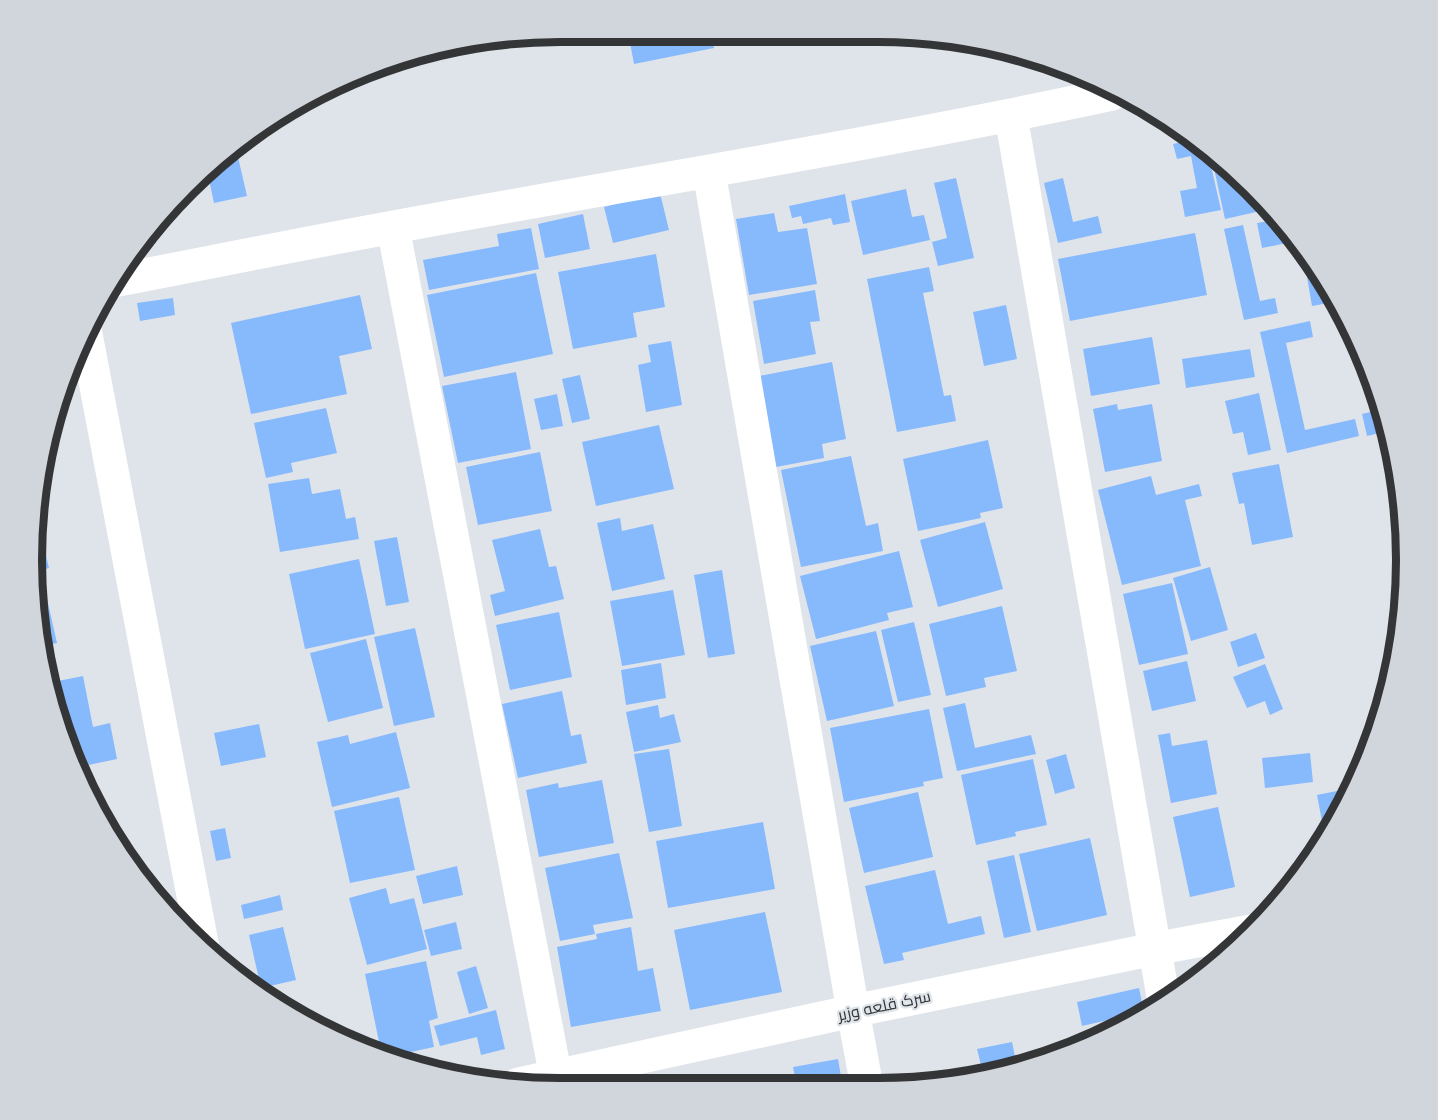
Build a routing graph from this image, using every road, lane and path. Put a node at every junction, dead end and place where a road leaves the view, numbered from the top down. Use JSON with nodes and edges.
{"nodes":[{"id":1,"x":1107,"y":95,"type":"edge"},
{"id":2,"x":1011,"y":116,"type":"junction"},
{"id":3,"x":709,"y":172,"type":"junction"},
{"id":4,"x":393,"y":227,"type":"junction"},
{"id":5,"x":125,"y":279,"type":"edge"},
{"id":6,"x":88,"y":346,"type":"edge"},
{"id":7,"x":200,"y":932,"type":"edge"},
{"id":8,"x":1236,"y":934,"type":"edge"},
{"id":9,"x":1154,"y":949,"type":"junction"},
{"id":10,"x":1162,"y":993,"type":"edge"},
{"id":11,"x":853,"y":1011,"type":"junction"},
{"id":12,"x":555,"y":1078,"type":"edge"},
{"id":13,"x":577,"y":1078,"type":"edge"},
{"id":14,"x":865,"y":1078,"type":"edge"}],
"edges":[{"from":1,"to":2,"type":"street"},
{"from":2,"to":3,"type":"street"},
{"from":2,"to":9,"type":"street"},
{"from":3,"to":4,"type":"street"},
{"from":3,"to":11,"type":"street"},
{"from":4,"to":5,"type":"street"},
{"from":4,"to":12,"type":"street"},
{"from":6,"to":7,"type":"street"},
{"from":8,"to":9,"type":"street","name":"سرک قلعه وزیر"},
{"from":9,"to":10,"type":"street"},
{"from":9,"to":11,"type":"street","name":"سرک قلعه وزیر"},
{"from":11,"to":13,"type":"street","name":"سرک قلعه وزیر"},
{"from":11,"to":14,"type":"street"}]}
